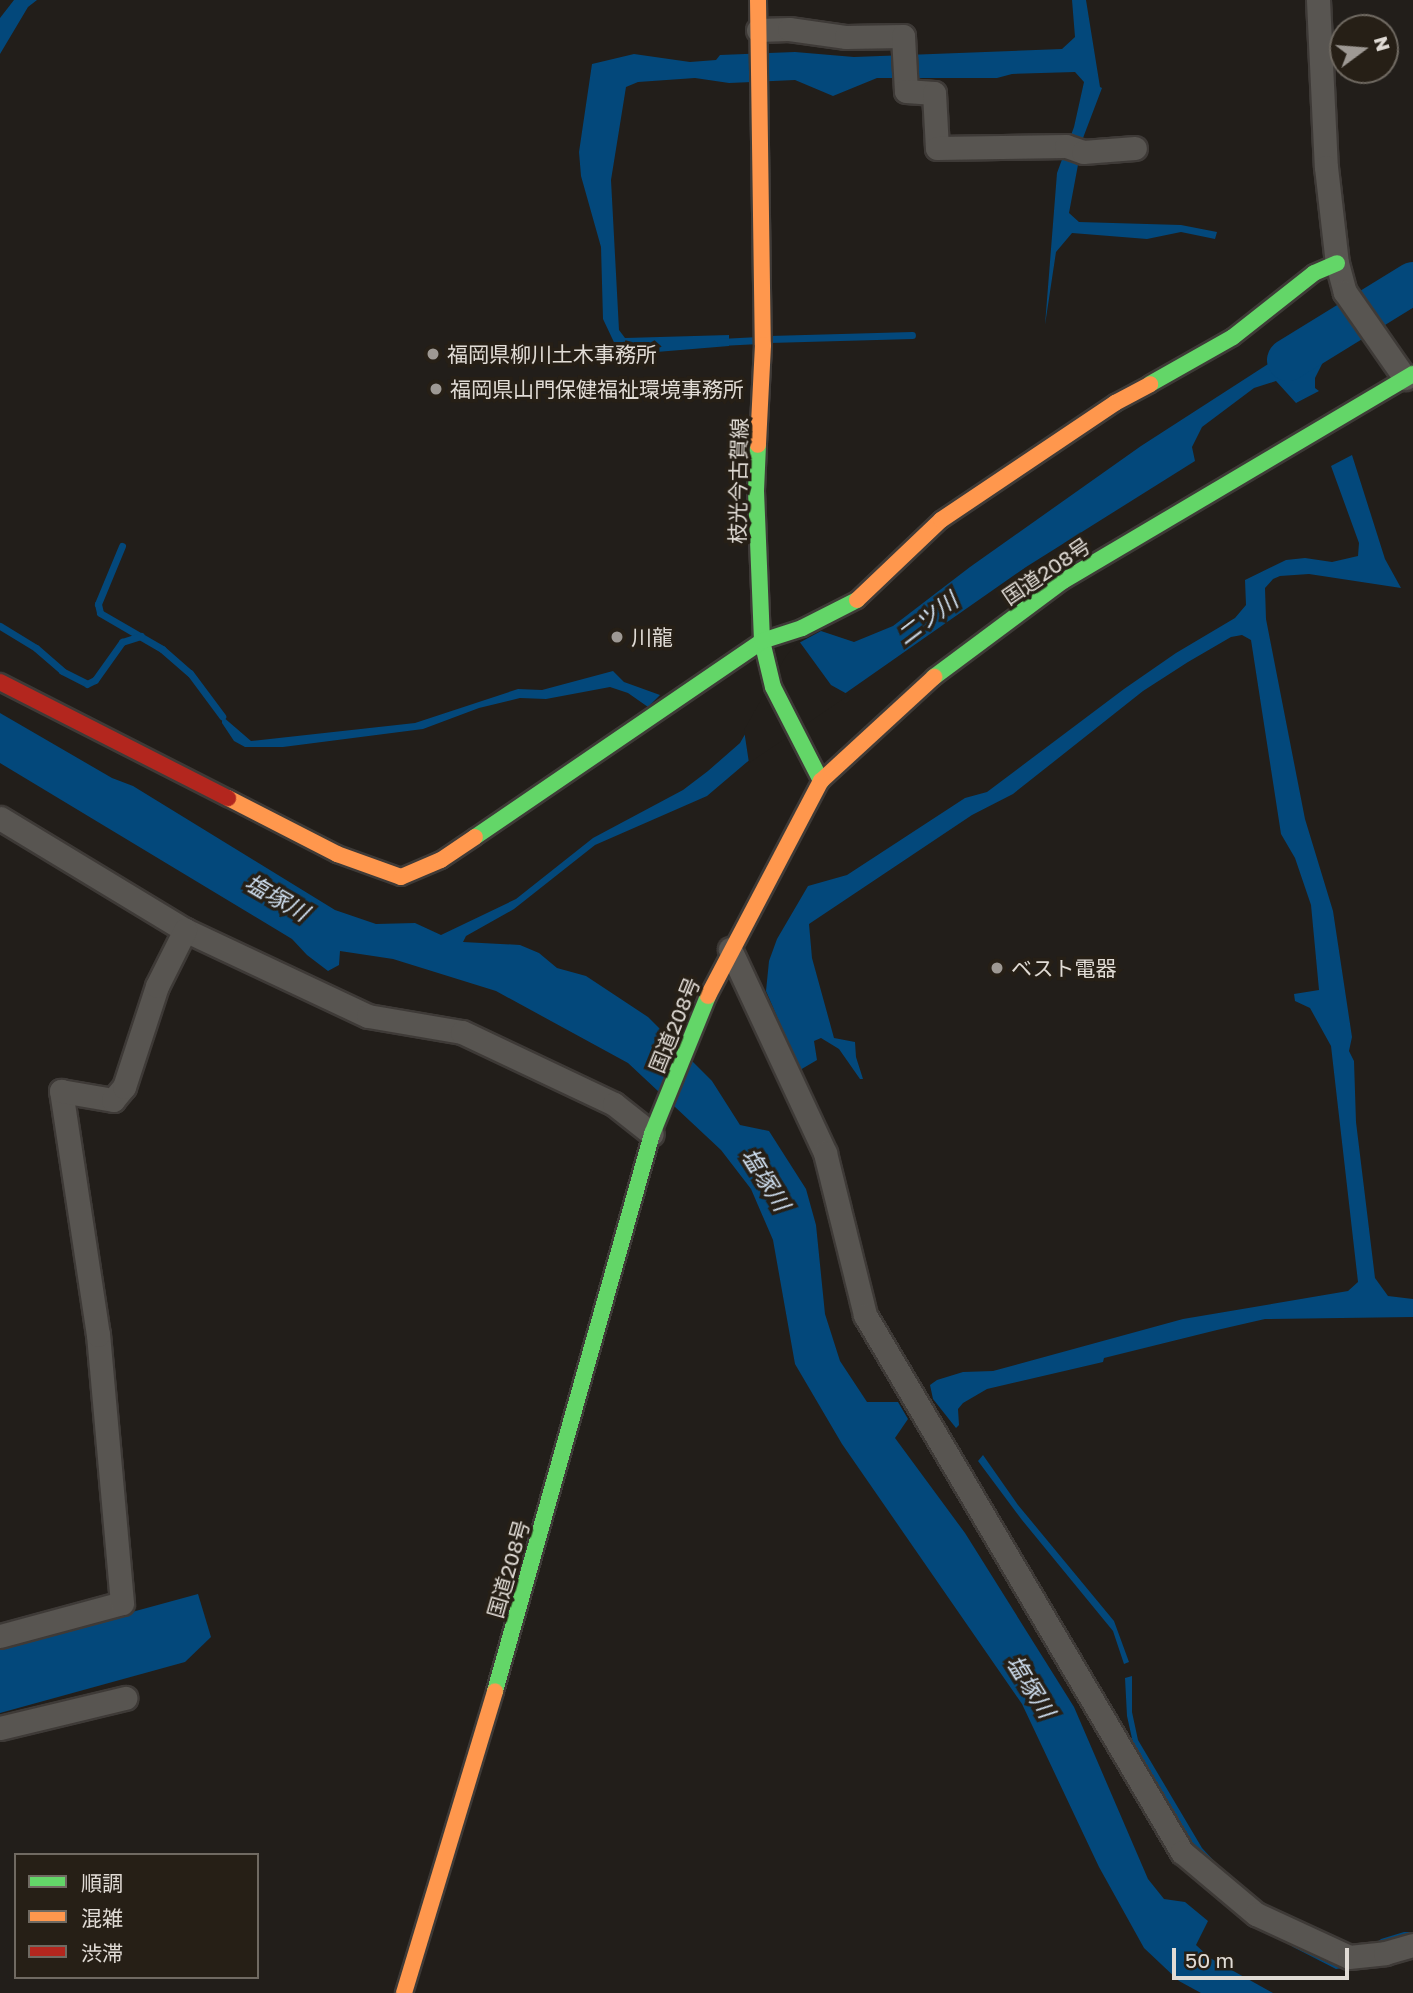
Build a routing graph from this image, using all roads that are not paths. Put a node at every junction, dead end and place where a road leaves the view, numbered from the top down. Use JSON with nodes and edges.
{"nodes":[{"id":1,"x":758,"y":0,"type":"edge"},
{"id":2,"x":1318,"y":0,"type":"edge"},
{"id":3,"x":759,"y":40,"type":"junction"},
{"id":4,"x":1135,"y":148,"type":"dead end"},
{"id":5,"x":1337,"y":263,"type":"junction"},
{"id":6,"x":1409,"y":376,"type":"edge"},
{"id":7,"x":762,"y":641,"type":"junction"},
{"id":8,"x":0,"y":681,"type":"edge"},
{"id":9,"x":821,"y":781,"type":"junction"},
{"id":10,"x":0,"y":818,"type":"edge"},
{"id":11,"x":185,"y":930,"type":"junction"},
{"id":12,"x":730,"y":949,"type":"junction"},
{"id":13,"x":652,"y":1133,"type":"junction"},
{"id":14,"x":0,"y":1636,"type":"edge"},
{"id":15,"x":125,"y":1698,"type":"dead end"},
{"id":16,"x":0,"y":1728,"type":"edge"},
{"id":17,"x":1413,"y":1945,"type":"edge"},
{"id":18,"x":404,"y":1993,"type":"edge"}],
"edges":[{"from":1,"to":3,"type":"main road","name":"枝光今古賀線"},
{"from":2,"to":5,"type":"street"},
{"from":3,"to":4,"type":"street"},
{"from":3,"to":7,"type":"main road","name":"枝光今古賀線"},
{"from":5,"to":6,"type":"street"},
{"from":5,"to":7,"type":"main road"},
{"from":6,"to":9,"type":"main road","name":"国道208号"},
{"from":7,"to":8,"type":"main road"},
{"from":7,"to":9,"type":"main road","name":"枝光今古賀線"},
{"from":9,"to":12,"type":"main road","name":"国道208号"},
{"from":10,"to":11,"type":"street"},
{"from":11,"to":13,"type":"street"},
{"from":11,"to":14,"type":"street"},
{"from":12,"to":13,"type":"main road","name":"国道208号"},
{"from":12,"to":17,"type":"street"},
{"from":13,"to":18,"type":"main road","name":"国道208号"},
{"from":15,"to":16,"type":"street"}]}
